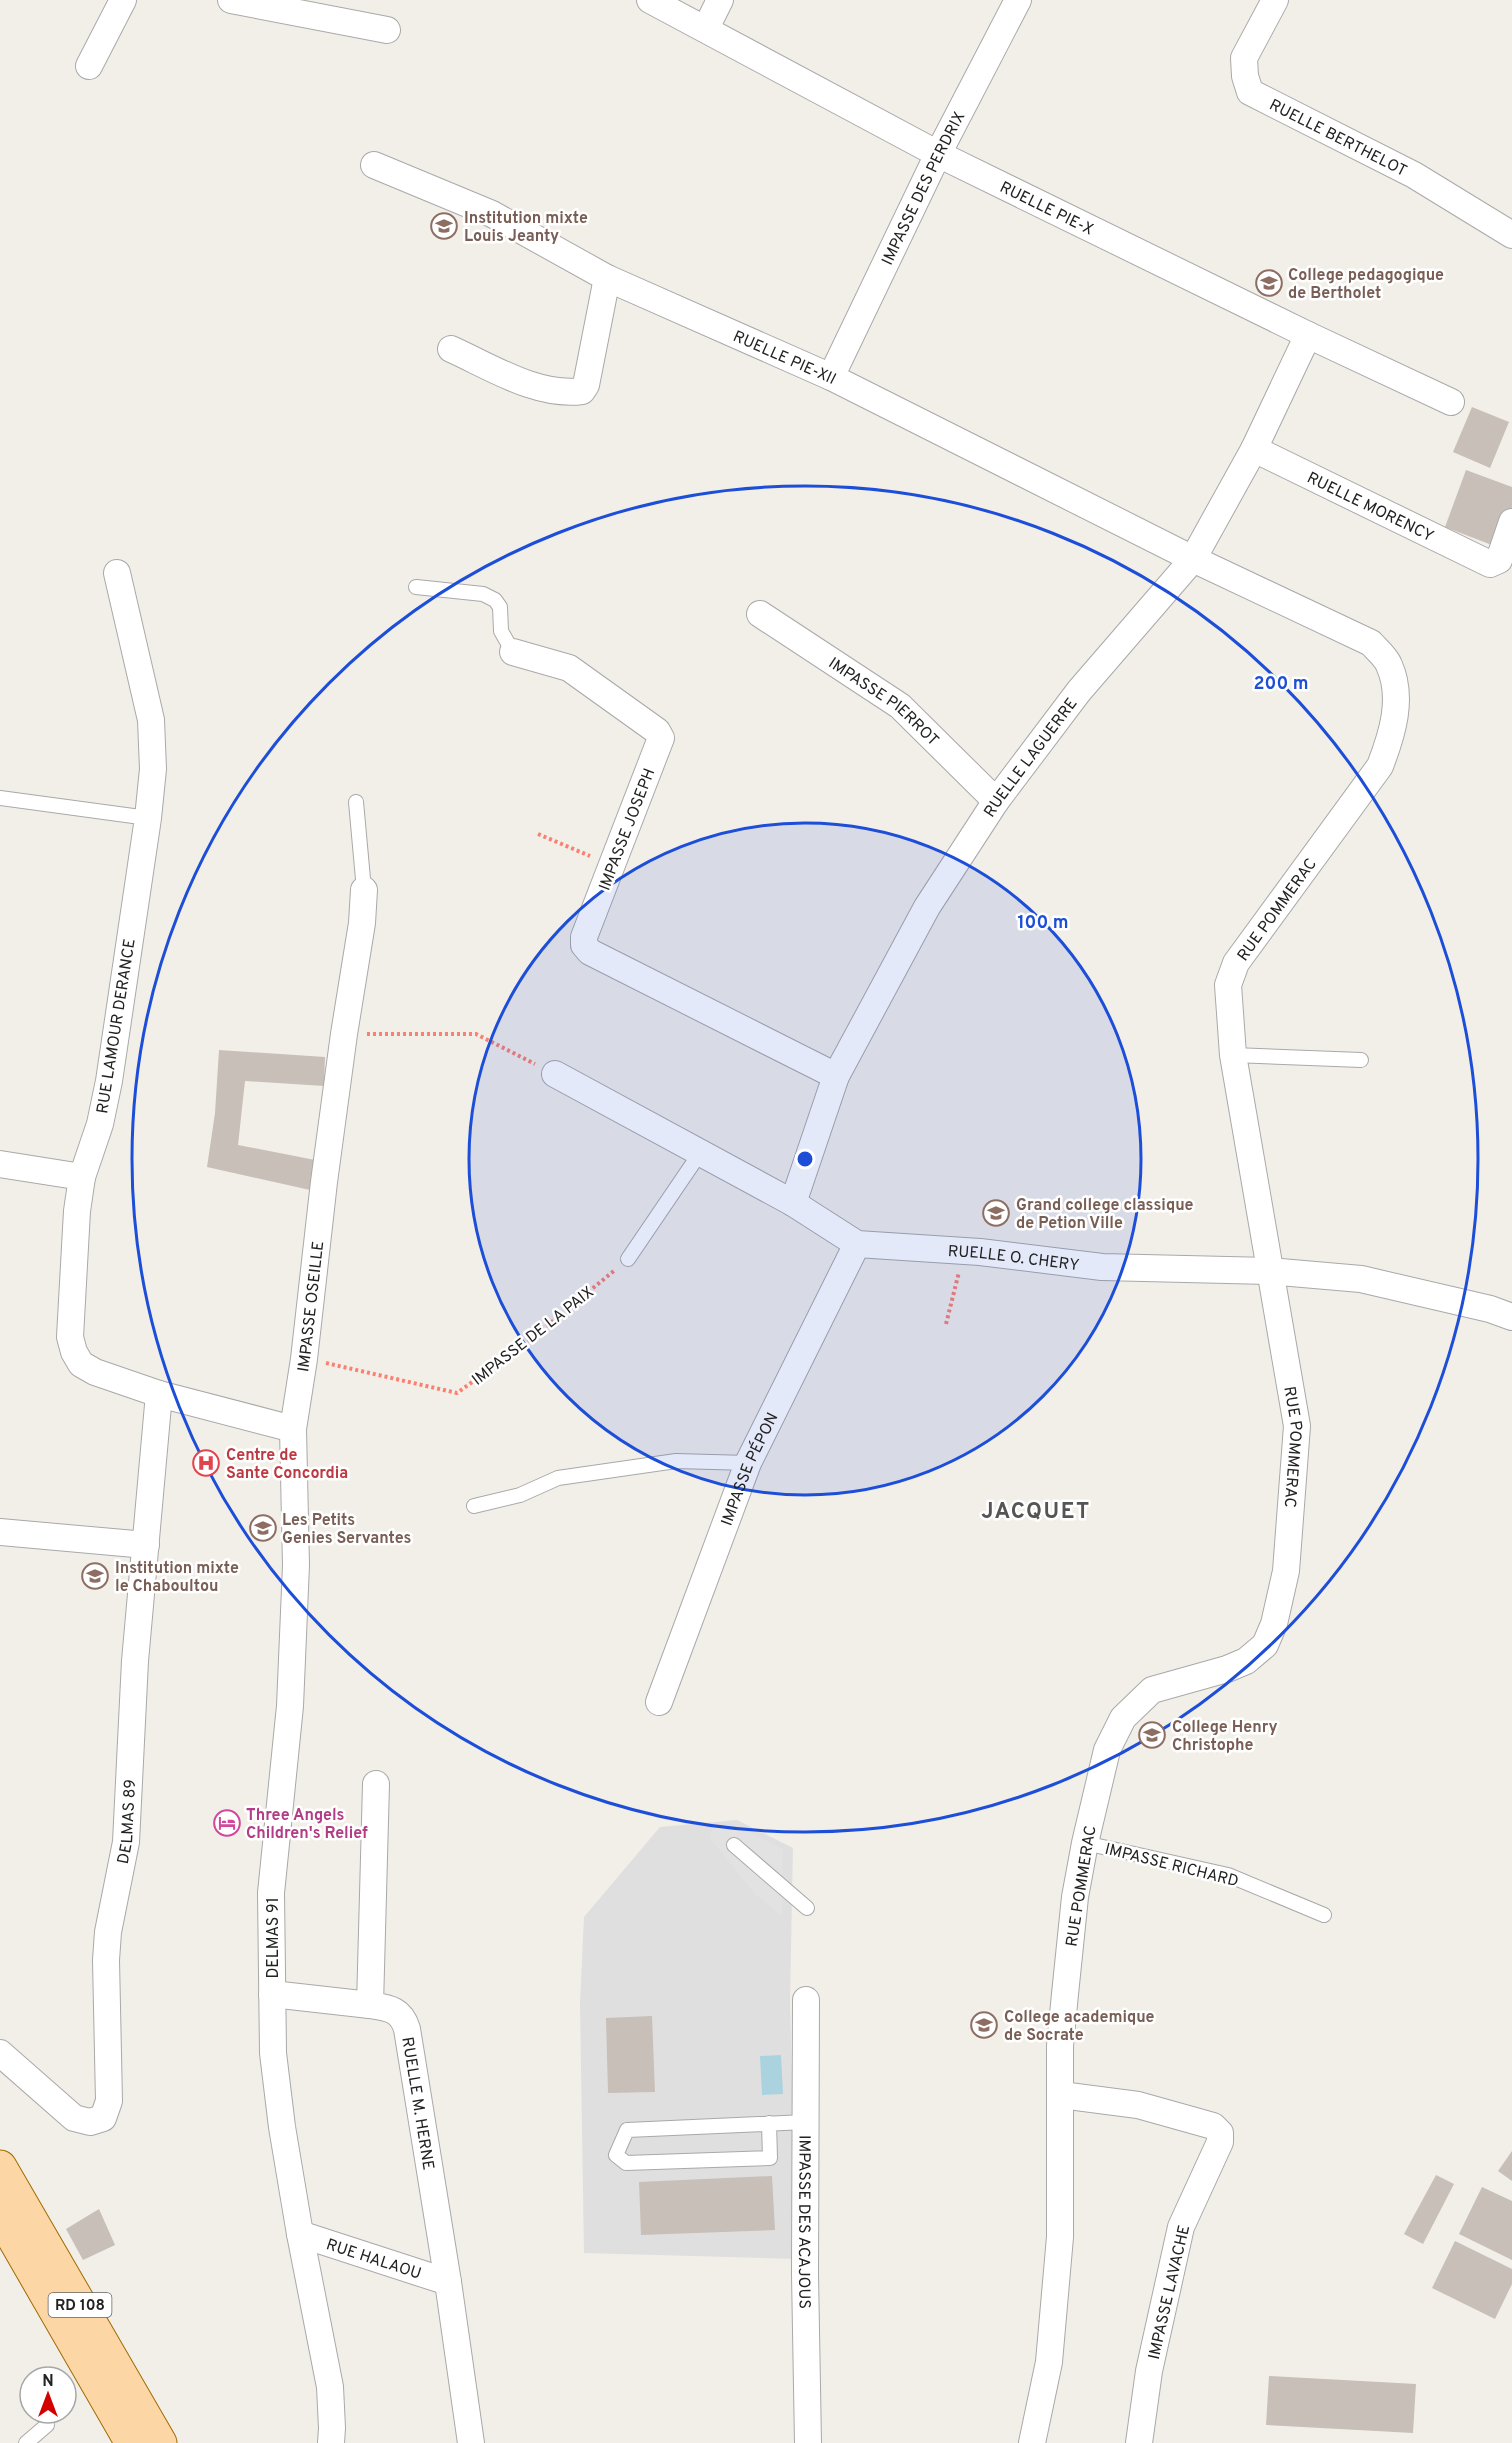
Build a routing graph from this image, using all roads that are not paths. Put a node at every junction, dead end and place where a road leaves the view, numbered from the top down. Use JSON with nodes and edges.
{"nodes":[{"id":1,"x":123,"y":0,"type":"edge"},
{"id":2,"x":231,"y":0,"type":"edge"},
{"id":3,"x":650,"y":0,"type":"edge"},
{"id":4,"x":720,"y":0,"type":"edge"},
{"id":5,"x":1018,"y":0,"type":"edge"},
{"id":6,"x":1275,"y":0,"type":"edge"},
{"id":7,"x":706,"y":28,"type":"junction"},
{"id":8,"x":387,"y":30,"type":"dead end"},
{"id":9,"x":89,"y":66,"type":"dead end"},
{"id":10,"x":938,"y":153,"type":"junction"},
{"id":11,"x":374,"y":165,"type":"dead end"},
{"id":12,"x":1512,"y":235,"type":"edge"},
{"id":13,"x":607,"y":278,"type":"junction"},
{"id":14,"x":1308,"y":335,"type":"junction"},
{"id":15,"x":451,"y":349,"type":"dead end"},
{"id":16,"x":831,"y":377,"type":"junction"},
{"id":17,"x":1451,"y":402,"type":"dead end"},
{"id":18,"x":1254,"y":449,"type":"junction"},
{"id":19,"x":1512,"y":522,"type":"edge"},
{"id":20,"x":1193,"y":559,"type":"junction"},
{"id":21,"x":117,"y":573,"type":"dead end"},
{"id":22,"x":416,"y":587,"type":"dead end"},
{"id":23,"x":760,"y":614,"type":"dead end"},
{"id":24,"x":513,"y":652,"type":"joint"},
{"id":25,"x":0,"y":798,"type":"edge"},
{"id":26,"x":996,"y":801,"type":"junction"},
{"id":27,"x":356,"y":802,"type":"dead end"},
{"id":28,"x":148,"y":818,"type":"junction"},
{"id":29,"x":364,"y":890,"type":"joint"},
{"id":30,"x":1233,"y":1055,"type":"junction"},
{"id":31,"x":1361,"y":1060,"type":"dead end"},
{"id":32,"x":555,"y":1074,"type":"road end"},
{"id":33,"x":836,"y":1076,"type":"junction"},
{"id":34,"x":700,"y":1153,"type":"junction"},
{"id":35,"x":0,"y":1164,"type":"edge"},
{"id":36,"x":82,"y":1177,"type":"junction"},
{"id":37,"x":794,"y":1203,"type":"junction"},
{"id":38,"x":857,"y":1244,"type":"junction"},
{"id":39,"x":628,"y":1259,"type":"road end"},
{"id":40,"x":1269,"y":1271,"type":"junction"},
{"id":41,"x":1512,"y":1317,"type":"edge"},
{"id":42,"x":159,"y":1394,"type":"junction"},
{"id":43,"x":293,"y":1429,"type":"junction"},
{"id":44,"x":748,"y":1463,"type":"junction"},
{"id":45,"x":474,"y":1506,"type":"dead end"},
{"id":46,"x":0,"y":1532,"type":"edge"},
{"id":47,"x":146,"y":1545,"type":"junction"},
{"id":48,"x":659,"y":1702,"type":"dead end"},
{"id":49,"x":376,"y":1784,"type":"dead end"},
{"id":50,"x":1085,"y":1843,"type":"junction"},
{"id":51,"x":734,"y":1845,"type":"dead end"},
{"id":52,"x":807,"y":1908,"type":"dead end"},
{"id":53,"x":1324,"y":1915,"type":"dead end"},
{"id":54,"x":272,"y":1994,"type":"junction"},
{"id":55,"x":806,"y":2000,"type":"dead end"},
{"id":56,"x":370,"y":2005,"type":"junction"},
{"id":57,"x":0,"y":2053,"type":"edge"},
{"id":58,"x":1060,"y":2095,"type":"junction"},
{"id":59,"x":806,"y":2121,"type":"junction"},
{"id":60,"x":769,"y":2123,"type":"junction"},
{"id":61,"x":0,"y":2167,"type":"edge"},
{"id":62,"x":0,"y":2214,"type":"edge"},
{"id":63,"x":300,"y":2234,"type":"junction"},
{"id":64,"x":448,"y":2282,"type":"junction"},
{"id":65,"x":47,"y":2425,"type":"dead end"},
{"id":66,"x":26,"y":2443,"type":"edge"},
{"id":67,"x":132,"y":2443,"type":"edge"},
{"id":68,"x":160,"y":2443,"type":"edge"},
{"id":69,"x":331,"y":2443,"type":"edge"},
{"id":70,"x":471,"y":2443,"type":"edge"},
{"id":71,"x":807,"y":2443,"type":"edge"},
{"id":72,"x":1032,"y":2443,"type":"edge"},
{"id":73,"x":1139,"y":2443,"type":"edge"}],
"edges":[{"from":1,"to":9,"type":"street"},
{"from":2,"to":8,"type":"street"},
{"from":3,"to":7,"type":"street","name":"RUELLE PIE-X"},
{"from":4,"to":7,"type":"street"},
{"from":5,"to":10,"type":"street","name":"IMPASSE DES PERDRIX"},
{"from":6,"to":12,"type":"street","name":"RUELLE BERTHELOT"},
{"from":7,"to":10,"type":"street","name":"RUELLE PIE-X"},
{"from":10,"to":14,"type":"street","name":"RUELLE PIE-X"},
{"from":10,"to":16,"type":"street","name":"IMPASSE DES PERDRIX"},
{"from":11,"to":13,"type":"street","name":"RUELLE PIE-XII"},
{"from":13,"to":15,"type":"street"},
{"from":13,"to":16,"type":"street","name":"RUELLE PIE-XII"},
{"from":14,"to":17,"type":"street","name":"RUELLE PIE-X"},
{"from":14,"to":18,"type":"street","name":"RUELLE LAGUERRE"},
{"from":16,"to":20,"type":"street","name":"RUELLE PIE-XII"},
{"from":18,"to":19,"type":"street","name":"RUELLE MORENCY"},
{"from":18,"to":20,"type":"street","name":"RUELLE LAGUERRE"},
{"from":20,"to":26,"type":"street","name":"RUELLE LAGUERRE"},
{"from":20,"to":30,"type":"street","name":"RUE POMMERAC"},
{"from":21,"to":28,"type":"street","name":"RUE LAMOUR DERANCE"},
{"from":22,"to":24,"type":"lane","name":"IMPASSE JOSEPH"},
{"from":23,"to":26,"type":"street","name":"IMPASSE PIERROT"},
{"from":24,"to":33,"type":"street","name":"IMPASSE JOSEPH"},
{"from":25,"to":28,"type":"lane"},
{"from":26,"to":33,"type":"street","name":"RUELLE LAGUERRE"},
{"from":27,"to":29,"type":"lane"},
{"from":28,"to":36,"type":"street","name":"RUE LAMOUR DERANCE"},
{"from":29,"to":43,"type":"street","name":"IMPASSE OSEILLE"},
{"from":30,"to":31,"type":"lane"},
{"from":30,"to":40,"type":"street","name":"RUE POMMERAC"},
{"from":32,"to":34,"type":"street","name":"RUELLE O. CHERY"},
{"from":33,"to":37,"type":"street","name":"RUELLE LAGUERRE"},
{"from":34,"to":37,"type":"street","name":"RUELLE O. CHERY"},
{"from":34,"to":39,"type":"lane"},
{"from":35,"to":36,"type":"street"},
{"from":36,"to":42,"type":"street","name":"RUE LAMOUR DERANCE"},
{"from":37,"to":38,"type":"street","name":"RUELLE O. CHERY"},
{"from":38,"to":40,"type":"street","name":"RUELLE O. CHERY"},
{"from":38,"to":44,"type":"street","name":"IMPASSE PÉPON"},
{"from":40,"to":41,"type":"street","name":"RUELLE O. CHERY"},
{"from":40,"to":50,"type":"street","name":"RUE POMMERAC"},
{"from":42,"to":43,"type":"street","name":"RUE LAMOUR DERANCE"},
{"from":42,"to":47,"type":"street","name":"DELMAS 89"},
{"from":43,"to":54,"type":"street","name":"DELMAS 91"},
{"from":44,"to":45,"type":"lane"},
{"from":44,"to":48,"type":"street","name":"IMPASSE PÉPON"},
{"from":46,"to":47,"type":"street"},
{"from":47,"to":57,"type":"street","name":"DELMAS 89"},
{"from":49,"to":56,"type":"street"},
{"from":50,"to":53,"type":"lane","name":"IMPASSE RICHARD"},
{"from":50,"to":58,"type":"street","name":"RUE POMMERAC"},
{"from":51,"to":52,"type":"lane"},
{"from":54,"to":56,"type":"street","name":"RUELLE M. HERNE"},
{"from":54,"to":63,"type":"street","name":"DELMAS 91"},
{"from":55,"to":59,"type":"street","name":"IMPASSE DES ACAJOUS"},
{"from":56,"to":64,"type":"street","name":"RUELLE M. HERNE"},
{"from":58,"to":72,"type":"street","name":"RUE POMMERAC"},
{"from":58,"to":73,"type":"street","name":"IMPASSE LAVACHE"},
{"from":59,"to":60,"type":"lane"},
{"from":59,"to":71,"type":"street","name":"IMPASSE DES ACAJOUS"},
{"from":60,"to":60,"type":"lane"},
{"from":61,"to":68,"type":"main road","number":"RD 108"},
{"from":62,"to":67,"type":"main road","number":"RD 108"},
{"from":63,"to":64,"type":"street","name":"RUE HALAOU"},
{"from":63,"to":69,"type":"street","name":"DELMAS 91"},
{"from":64,"to":70,"type":"street","name":"RUELLE M. HERNE"},
{"from":65,"to":66,"type":"lane"}]}
